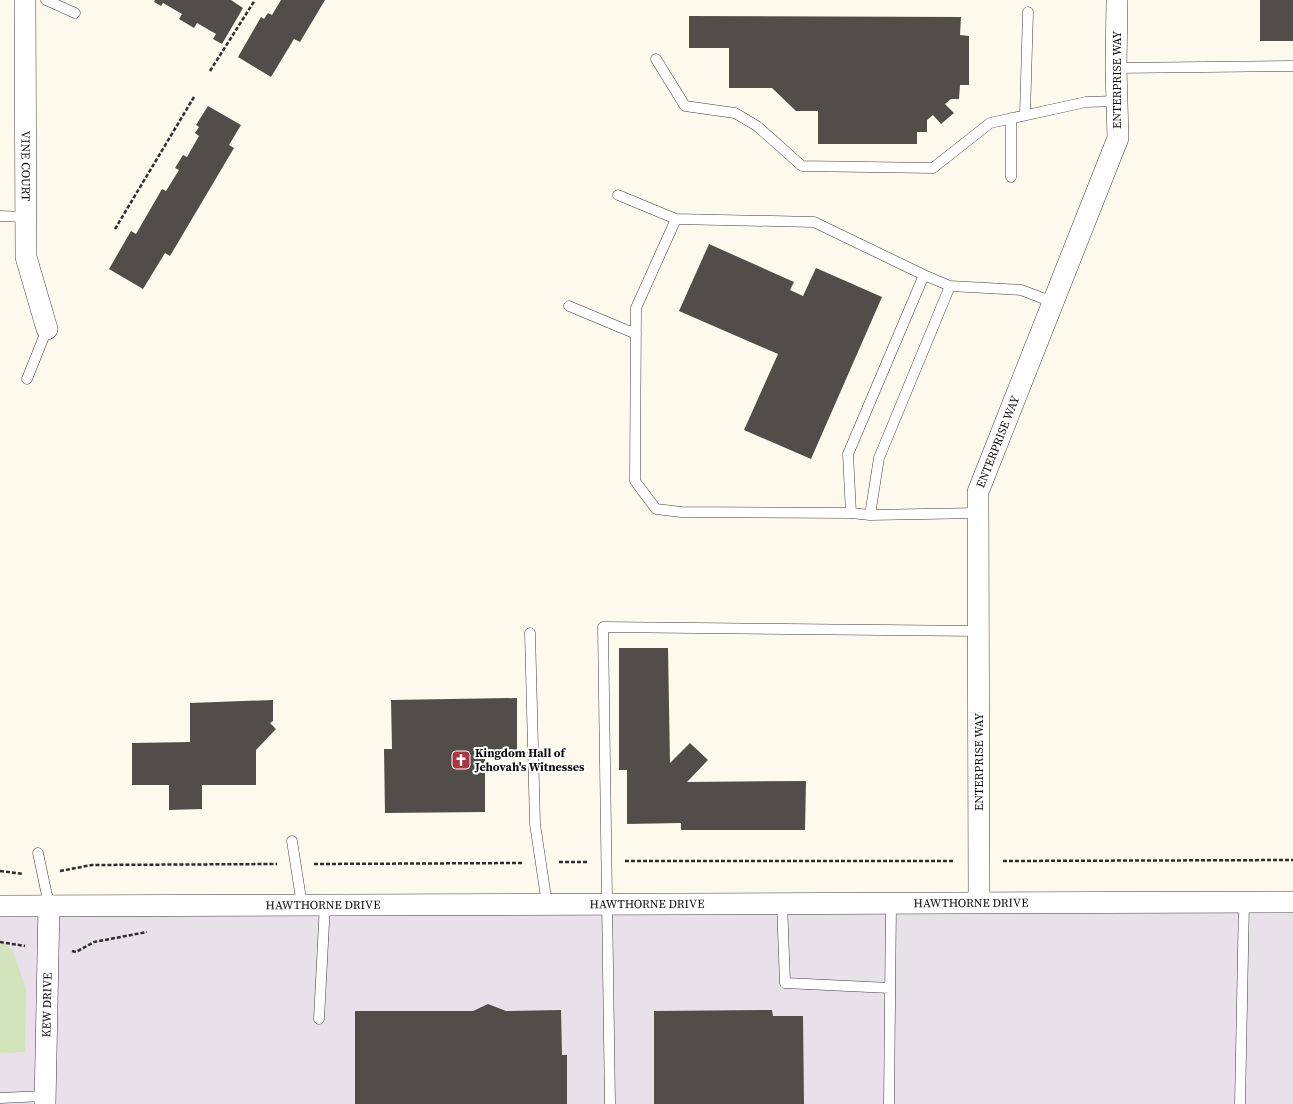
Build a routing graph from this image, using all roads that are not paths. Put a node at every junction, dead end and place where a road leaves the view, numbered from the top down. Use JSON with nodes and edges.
{"nodes":[{"id":1,"x":25,"y":0,"type":"edge"},
{"id":2,"x":46,"y":0,"type":"edge"},
{"id":3,"x":1117,"y":0,"type":"edge"},
{"id":4,"x":1028,"y":12,"type":"dead end"},
{"id":5,"x":75,"y":13,"type":"dead end"},
{"id":6,"x":656,"y":58,"type":"dead end"},
{"id":7,"x":1293,"y":66,"type":"edge"},
{"id":8,"x":1116,"y":68,"type":"junction"},
{"id":9,"x":1117,"y":101,"type":"junction"},
{"id":10,"x":1025,"y":114,"type":"junction"},
{"id":11,"x":1010,"y":118,"type":"junction"},
{"id":12,"x":1011,"y":177,"type":"dead end"},
{"id":13,"x":618,"y":195,"type":"dead end"},
{"id":14,"x":0,"y":216,"type":"edge"},
{"id":15,"x":26,"y":217,"type":"junction"},
{"id":16,"x":676,"y":219,"type":"junction"},
{"id":17,"x":924,"y":275,"type":"junction"},
{"id":18,"x":950,"y":286,"type":"junction"},
{"id":19,"x":1053,"y":302,"type":"junction"},
{"id":20,"x":569,"y":306,"type":"dead end"},
{"id":21,"x":47,"y":329,"type":"joint"},
{"id":22,"x":636,"y":334,"type":"junction"},
{"id":23,"x":27,"y":380,"type":"dead end"},
{"id":24,"x":851,"y":513,"type":"junction"},
{"id":25,"x":978,"y":513,"type":"junction"},
{"id":26,"x":870,"y":515,"type":"junction"},
{"id":27,"x":979,"y":631,"type":"junction"},
{"id":28,"x":530,"y":633,"type":"dead end"},
{"id":29,"x":292,"y":841,"type":"dead end"},
{"id":30,"x":38,"y":853,"type":"dead end"},
{"id":31,"x":979,"y":902,"type":"junction"},
{"id":32,"x":1244,"y":902,"type":"junction"},
{"id":33,"x":1293,"y":902,"type":"edge"},
{"id":34,"x":608,"y":903,"type":"junction"},
{"id":35,"x":782,"y":903,"type":"junction"},
{"id":36,"x":890,"y":903,"type":"junction"},
{"id":37,"x":302,"y":904,"type":"junction"},
{"id":38,"x":325,"y":904,"type":"junction"},
{"id":39,"x":547,"y":904,"type":"junction"},
{"id":40,"x":49,"y":905,"type":"junction"},
{"id":41,"x":0,"y":906,"type":"edge"},
{"id":42,"x":890,"y":988,"type":"junction"},
{"id":43,"x":319,"y":1019,"type":"dead end"},
{"id":44,"x":0,"y":1098,"type":"edge"},
{"id":45,"x":45,"y":1100,"type":"edge"},
{"id":46,"x":610,"y":1104,"type":"edge"},
{"id":47,"x":889,"y":1104,"type":"edge"},
{"id":48,"x":1240,"y":1104,"type":"edge"}],
"edges":[{"from":1,"to":15,"type":"street","name":"VINE COURT"},
{"from":2,"to":5,"type":"lane"},
{"from":3,"to":8,"type":"street","name":"ENTERPRISE WAY"},
{"from":4,"to":10,"type":"lane"},
{"from":6,"to":11,"type":"lane"},
{"from":7,"to":8,"type":"lane"},
{"from":8,"to":9,"type":"street","name":"ENTERPRISE WAY"},
{"from":9,"to":10,"type":"lane"},
{"from":9,"to":19,"type":"street","name":"ENTERPRISE WAY"},
{"from":10,"to":11,"type":"lane"},
{"from":11,"to":12,"type":"lane"},
{"from":13,"to":16,"type":"lane"},
{"from":14,"to":15,"type":"lane"},
{"from":15,"to":21,"type":"street","name":"VINE COURT"},
{"from":16,"to":17,"type":"lane"},
{"from":16,"to":22,"type":"lane"},
{"from":17,"to":18,"type":"lane"},
{"from":17,"to":24,"type":"lane"},
{"from":18,"to":19,"type":"lane"},
{"from":18,"to":26,"type":"lane"},
{"from":19,"to":25,"type":"street","name":"ENTERPRISE WAY"},
{"from":20,"to":22,"type":"lane"},
{"from":21,"to":23,"type":"lane"},
{"from":22,"to":24,"type":"lane"},
{"from":24,"to":26,"type":"lane"},
{"from":25,"to":26,"type":"lane"},
{"from":25,"to":27,"type":"street","name":"ENTERPRISE WAY"},
{"from":27,"to":31,"type":"street","name":"ENTERPRISE WAY"},
{"from":27,"to":34,"type":"lane"},
{"from":28,"to":39,"type":"lane"},
{"from":29,"to":37,"type":"lane"},
{"from":30,"to":40,"type":"lane"},
{"from":31,"to":32,"type":"street","name":"HAWTHORNE DRIVE"},
{"from":31,"to":36,"type":"street","name":"HAWTHORNE DRIVE"},
{"from":32,"to":33,"type":"street","name":"HAWTHORNE DRIVE"},
{"from":32,"to":48,"type":"lane"},
{"from":34,"to":35,"type":"street","name":"HAWTHORNE DRIVE"},
{"from":34,"to":39,"type":"street","name":"HAWTHORNE DRIVE"},
{"from":34,"to":46,"type":"lane"},
{"from":35,"to":36,"type":"street","name":"HAWTHORNE DRIVE"},
{"from":35,"to":42,"type":"lane"},
{"from":36,"to":42,"type":"lane"},
{"from":37,"to":38,"type":"street","name":"HAWTHORNE DRIVE"},
{"from":37,"to":40,"type":"street","name":"HAWTHORNE DRIVE"},
{"from":38,"to":39,"type":"street","name":"HAWTHORNE DRIVE"},
{"from":38,"to":43,"type":"lane"},
{"from":40,"to":41,"type":"street","name":"HAWTHORNE DRIVE"},
{"from":40,"to":45,"type":"street","name":"KEW DRIVE"},
{"from":42,"to":47,"type":"lane"},
{"from":44,"to":45,"type":"lane"}]}
